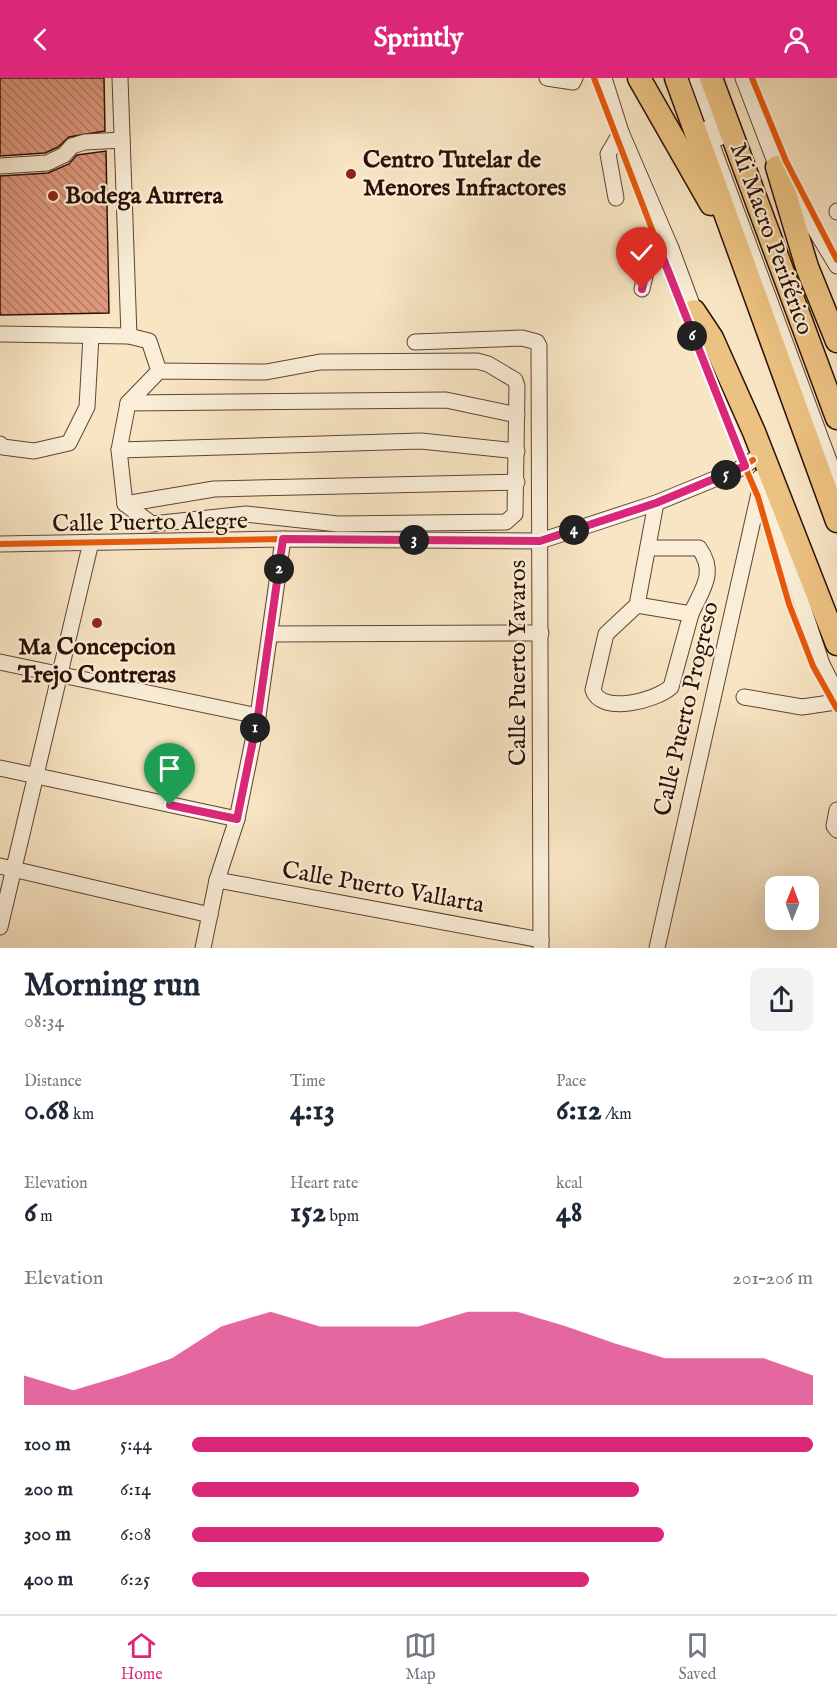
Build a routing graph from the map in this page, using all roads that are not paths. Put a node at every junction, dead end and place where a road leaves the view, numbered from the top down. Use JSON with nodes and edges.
{"nodes":[{"id":1,"x":120,"y":78,"type":"edge"},
{"id":2,"x":547,"y":78,"type":"edge"},
{"id":3,"x":575,"y":78,"type":"edge"},
{"id":4,"x":604,"y":78,"type":"edge"},
{"id":5,"x":639,"y":78,"type":"edge"},
{"id":6,"x":676,"y":78,"type":"edge"},
{"id":7,"x":688,"y":78,"type":"edge"},
{"id":8,"x":697,"y":78,"type":"edge"},
{"id":9,"x":711,"y":78,"type":"edge"},
{"id":10,"x":743,"y":78,"type":"edge"},
{"id":11,"x":621,"y":132,"type":"junction"},
{"id":12,"x":122,"y":140,"type":"junction"},
{"id":13,"x":0,"y":166,"type":"edge"},
{"id":14,"x":777,"y":167,"type":"junction"},
{"id":15,"x":616,"y":198,"type":"dead end"},
{"id":16,"x":671,"y":248,"type":"junction"},
{"id":17,"x":743,"y":266,"type":"junction"},
{"id":18,"x":837,"y":266,"type":"edge"},
{"id":19,"x":807,"y":267,"type":"junction"},
{"id":20,"x":784,"y":277,"type":"junction"},
{"id":21,"x":642,"y":289,"type":"dead end"},
{"id":22,"x":694,"y":310,"type":"junction"},
{"id":23,"x":818,"y":326,"type":"junction"},
{"id":24,"x":0,"y":334,"type":"edge"},
{"id":25,"x":91,"y":336,"type":"junction"},
{"id":26,"x":129,"y":336,"type":"junction"},
{"id":27,"x":837,"y":341,"type":"edge"},
{"id":28,"x":415,"y":342,"type":"dead end"},
{"id":29,"x":159,"y":371,"type":"junction"},
{"id":30,"x":837,"y":374,"type":"edge"},
{"id":31,"x":128,"y":403,"type":"junction"},
{"id":32,"x":517,"y":415,"type":"junction"},
{"id":33,"x":837,"y":418,"type":"edge"},
{"id":34,"x":0,"y":444,"type":"edge"},
{"id":35,"x":119,"y":450,"type":"junction"},
{"id":36,"x":517,"y":451,"type":"junction"},
{"id":37,"x":837,"y":453,"type":"edge"},
{"id":38,"x":753,"y":460,"type":"junction"},
{"id":39,"x":762,"y":480,"type":"junction"},
{"id":40,"x":517,"y":482,"type":"junction"},
{"id":41,"x":837,"y":482,"type":"edge"},
{"id":42,"x":656,"y":503,"type":"junction"},
{"id":43,"x":125,"y":504,"type":"junction"},
{"id":44,"x":837,"y":521,"type":"edge"},
{"id":45,"x":283,"y":539,"type":"junction"},
{"id":46,"x":540,"y":541,"type":"junction"},
{"id":47,"x":91,"y":542,"type":"junction"},
{"id":48,"x":0,"y":544,"type":"edge"},
{"id":49,"x":648,"y":549,"type":"junction"},
{"id":50,"x":637,"y":605,"type":"junction"},
{"id":51,"x":691,"y":614,"type":"junction"},
{"id":52,"x":541,"y":633,"type":"junction"},
{"id":53,"x":271,"y":634,"type":"junction"},
{"id":54,"x":837,"y":644,"type":"edge"},
{"id":55,"x":0,"y":662,"type":"edge"},
{"id":56,"x":60,"y":674,"type":"junction"},
{"id":57,"x":837,"y":694,"type":"edge"},
{"id":58,"x":744,"y":697,"type":"dead end"},
{"id":59,"x":837,"y":702,"type":"edge"},
{"id":60,"x":258,"y":716,"type":"junction"},
{"id":61,"x":0,"y":768,"type":"edge"},
{"id":62,"x":36,"y":776,"type":"junction"},
{"id":63,"x":837,"y":810,"type":"edge"},
{"id":64,"x":237,"y":819,"type":"junction"},
{"id":65,"x":837,"y":830,"type":"edge"},
{"id":66,"x":7,"y":868,"type":"edge"},
{"id":67,"x":218,"y":880,"type":"junction"},
{"id":68,"x":210,"y":915,"type":"junction"},
{"id":69,"x":0,"y":927,"type":"edge"},
{"id":70,"x":541,"y":944,"type":"edge"},
{"id":71,"x":203,"y":948,"type":"edge"},
{"id":72,"x":657,"y":948,"type":"edge"}],
"edges":[{"from":1,"to":12,"type":"street"},
{"from":2,"to":3,"type":"street"},
{"from":4,"to":11,"type":"street"},
{"from":5,"to":17,"type":"highway"},
{"from":6,"to":17,"type":"highway"},
{"from":7,"to":41,"type":"street","name":"Mi Macro Periférico"},
{"from":8,"to":37,"type":"street","name":"Mi Macro Periférico"},
{"from":9,"to":20,"type":"highway"},
{"from":10,"to":14,"type":"street"},
{"from":11,"to":15,"type":"street"},
{"from":11,"to":16,"type":"street"},
{"from":12,"to":13,"type":"street"},
{"from":12,"to":26,"type":"street"},
{"from":14,"to":18,"type":"street"},
{"from":14,"to":19,"type":"highway"},
{"from":16,"to":21,"type":"street"},
{"from":16,"to":22,"type":"street"},
{"from":17,"to":44,"type":"highway"},
{"from":19,"to":23,"type":"highway"},
{"from":19,"to":27,"type":"highway"},
{"from":20,"to":23,"type":"highway"},
{"from":20,"to":33,"type":"highway"},
{"from":22,"to":38,"type":"street"},
{"from":22,"to":54,"type":"highway"},
{"from":23,"to":30,"type":"highway"},
{"from":24,"to":25,"type":"street"},
{"from":25,"to":26,"type":"street"},
{"from":25,"to":34,"type":"street"},
{"from":26,"to":29,"type":"street"},
{"from":28,"to":46,"type":"street","name":"Calle Puerto Yavaros"},
{"from":29,"to":31,"type":"street"},
{"from":29,"to":32,"type":"street"},
{"from":31,"to":32,"type":"street"},
{"from":31,"to":35,"type":"street"},
{"from":32,"to":36,"type":"street"},
{"from":35,"to":36,"type":"street"},
{"from":35,"to":43,"type":"street"},
{"from":36,"to":40,"type":"street"},
{"from":38,"to":39,"type":"street"},
{"from":38,"to":42,"type":"street","name":"Calle Puerto Alegre"},
{"from":39,"to":57,"type":"street"},
{"from":39,"to":72,"type":"street","name":"Calle Puerto Progreso"},
{"from":40,"to":43,"type":"street"},
{"from":40,"to":43,"type":"street"},
{"from":42,"to":46,"type":"street","name":"Calle Puerto Alegre"},
{"from":42,"to":49,"type":"street"},
{"from":45,"to":46,"type":"street","name":"Calle Puerto Alegre"},
{"from":45,"to":47,"type":"street","name":"Calle Puerto Alegre"},
{"from":45,"to":53,"type":"street"},
{"from":46,"to":52,"type":"street","name":"Calle Puerto Yavaros"},
{"from":47,"to":48,"type":"street","name":"Calle Puerto Alegre"},
{"from":47,"to":56,"type":"street"},
{"from":49,"to":50,"type":"street"},
{"from":49,"to":51,"type":"street"},
{"from":50,"to":51,"type":"street"},
{"from":50,"to":51,"type":"street"},
{"from":52,"to":53,"type":"street"},
{"from":52,"to":70,"type":"street","name":"Calle Puerto Yavaros"},
{"from":53,"to":60,"type":"street"},
{"from":55,"to":56,"type":"street"},
{"from":56,"to":60,"type":"street"},
{"from":56,"to":62,"type":"street"},
{"from":58,"to":59,"type":"street"},
{"from":60,"to":64,"type":"street"},
{"from":61,"to":62,"type":"street"},
{"from":62,"to":64,"type":"street"},
{"from":62,"to":66,"type":"street"},
{"from":63,"to":65,"type":"street"},
{"from":64,"to":67,"type":"street"},
{"from":66,"to":68,"type":"street"},
{"from":66,"to":69,"type":"street"},
{"from":67,"to":68,"type":"street"},
{"from":67,"to":70,"type":"street","name":"Calle Puerto Vallarta"},
{"from":68,"to":71,"type":"street"}]}
